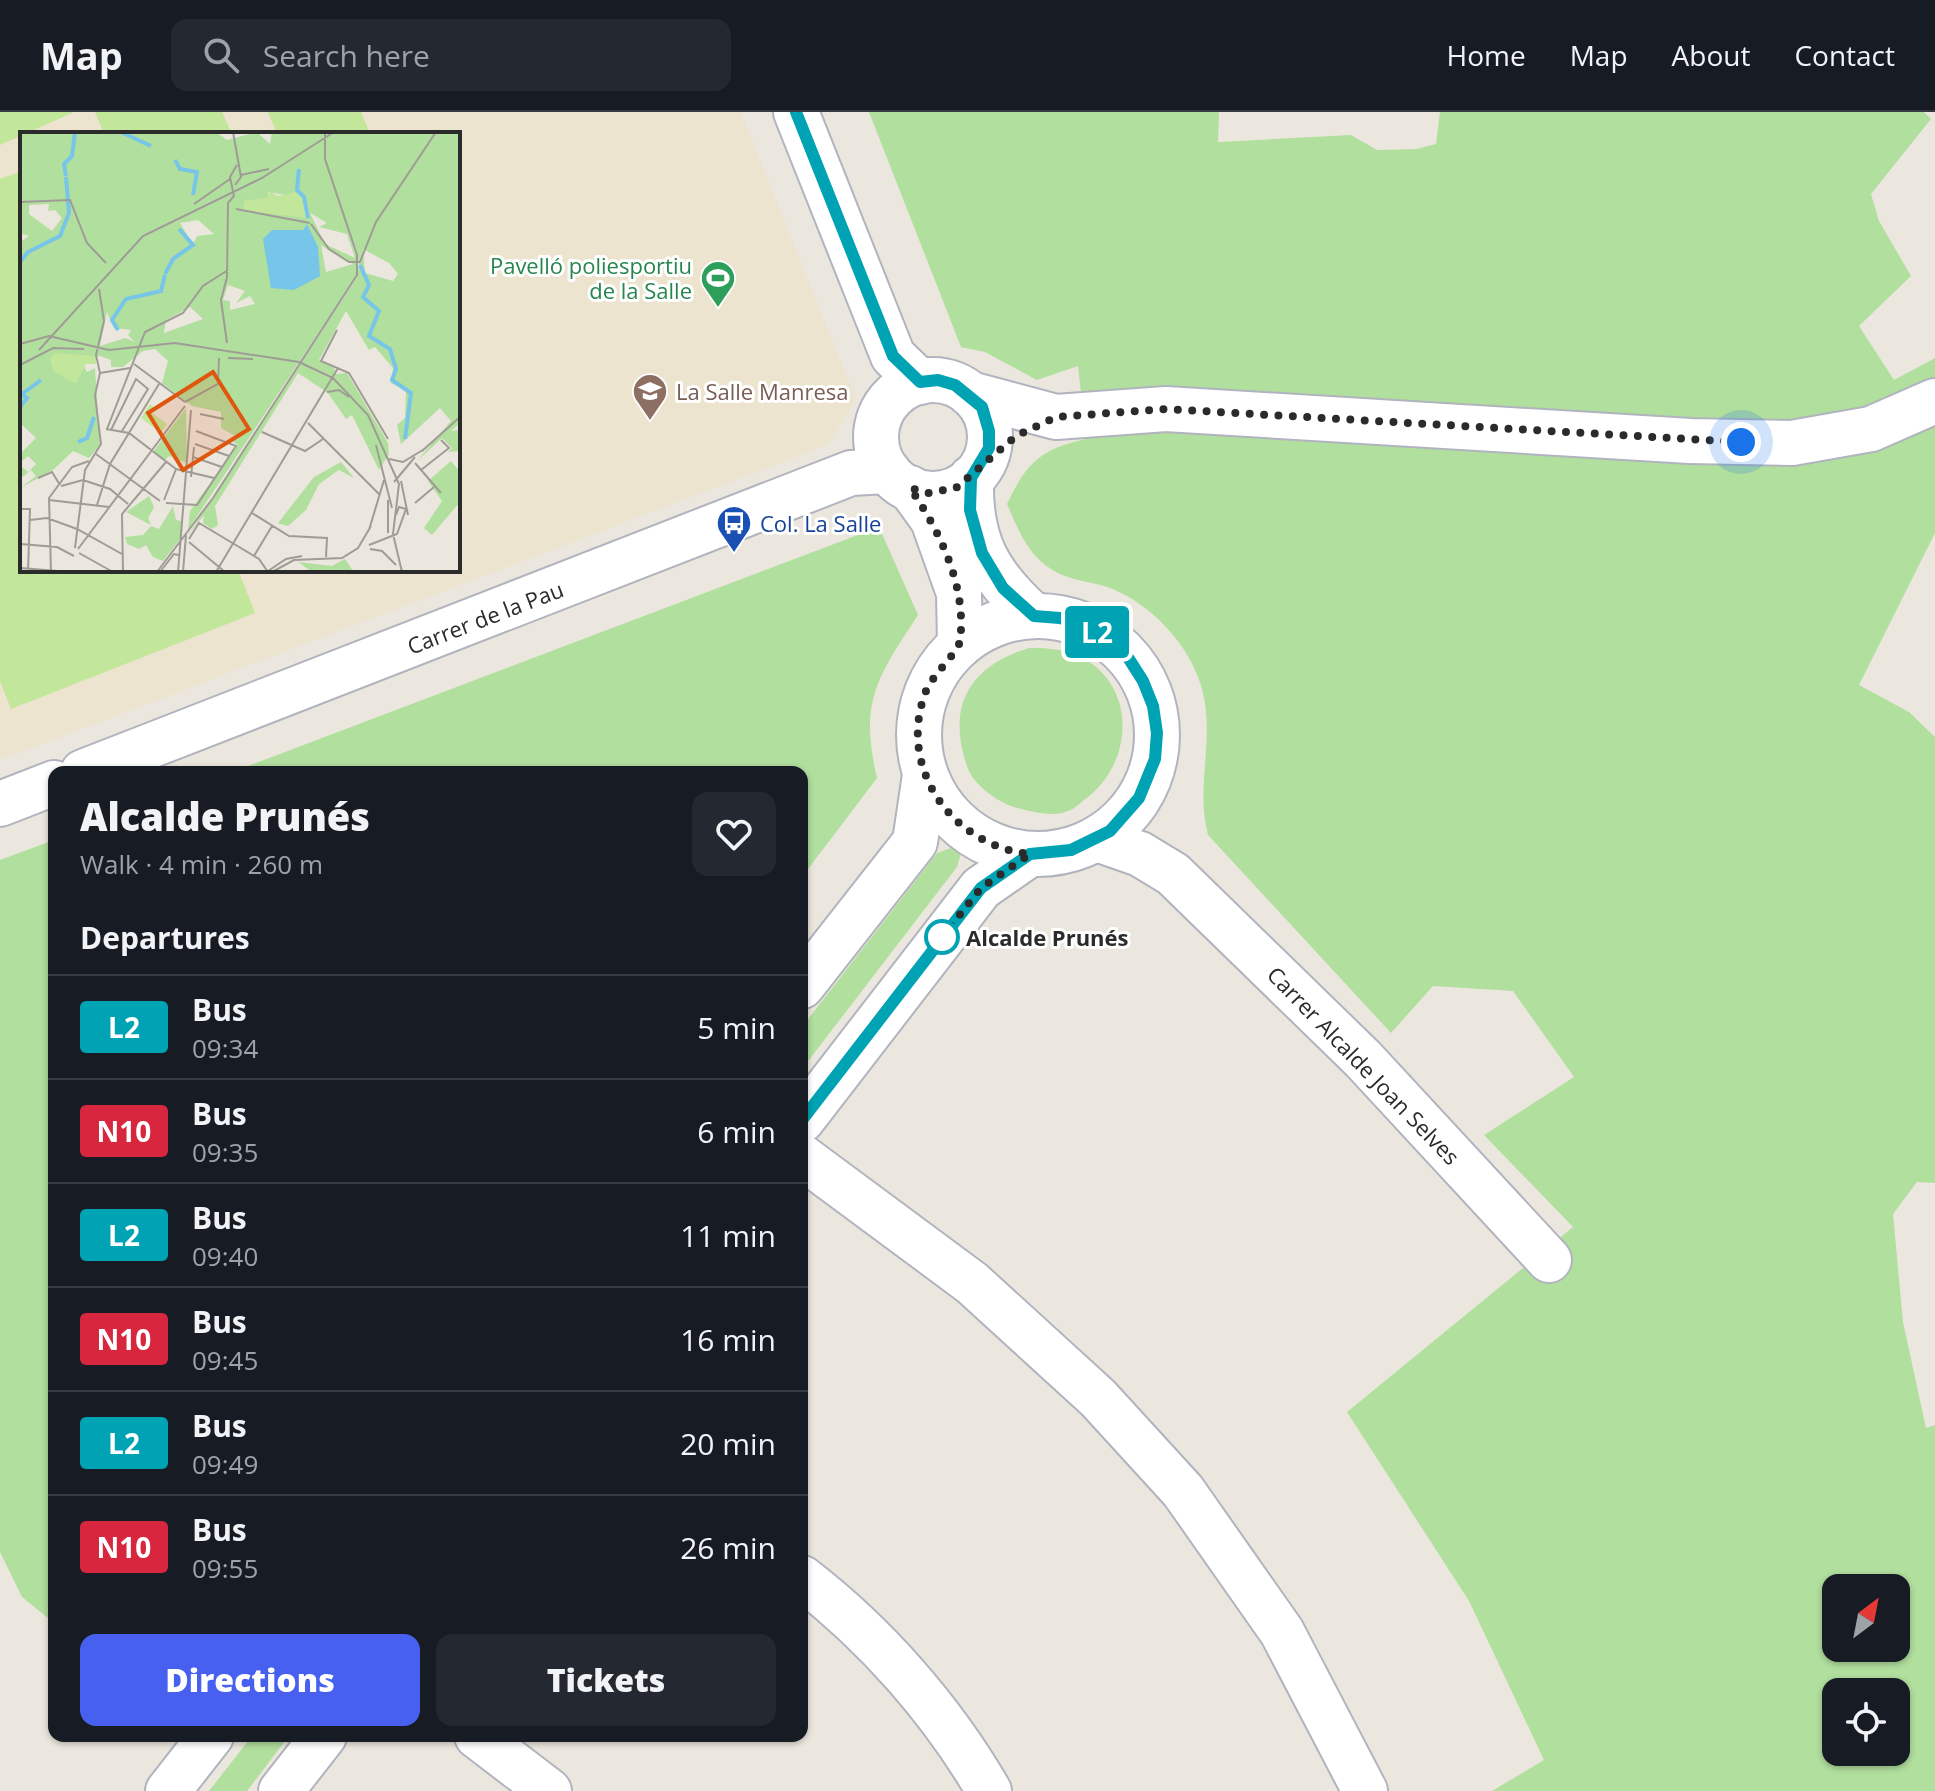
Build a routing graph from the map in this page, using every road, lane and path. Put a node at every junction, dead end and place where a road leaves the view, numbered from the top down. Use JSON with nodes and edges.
{"nodes":[{"id":1,"x":796,"y":112,"type":"edge"},
{"id":2,"x":920,"y":382,"type":"junction"},
{"id":3,"x":970,"y":394,"type":"junction"},
{"id":4,"x":1935,"y":401,"type":"edge"},
{"id":5,"x":1056,"y":417,"type":"junction"},
{"id":6,"x":977,"y":471,"type":"junction"},
{"id":7,"x":899,"y":479,"type":"junction"},
{"id":8,"x":1034,"y":616,"type":"junction"},
{"id":9,"x":960,"y":645,"type":"junction"},
{"id":10,"x":98,"y":766,"type":"edge"},
{"id":11,"x":925,"y":775,"type":"junction"},
{"id":12,"x":1147,"y":784,"type":"junction"},
{"id":13,"x":48,"y":785,"type":"edge"},
{"id":14,"x":0,"y":804,"type":"edge"},
{"id":15,"x":1097,"y":839,"type":"junction"},
{"id":16,"x":1030,"y":854,"type":"junction"},
{"id":17,"x":1173,"y":874,"type":"junction"},
{"id":18,"x":808,"y":978,"type":"edge"},
{"id":19,"x":808,"y":1112,"type":"edge"},
{"id":20,"x":808,"y":1161,"type":"edge"},
{"id":21,"x":1549,"y":1260,"type":"dead end"},
{"id":22,"x":808,"y":1583,"type":"edge"},
{"id":23,"x":206,"y":1742,"type":"edge"},
{"id":24,"x":319,"y":1742,"type":"edge"},
{"id":25,"x":485,"y":1742,"type":"edge"},
{"id":26,"x":168,"y":1791,"type":"edge"},
{"id":27,"x":281,"y":1791,"type":"edge"},
{"id":28,"x":549,"y":1791,"type":"edge"},
{"id":29,"x":989,"y":1791,"type":"edge"},
{"id":30,"x":1365,"y":1791,"type":"edge"}],
"edges":[{"from":1,"to":2,"type":"street"},
{"from":2,"to":3,"type":"street"},
{"from":2,"to":7,"type":"street"},
{"from":3,"to":5,"type":"street"},
{"from":3,"to":6,"type":"street"},
{"from":4,"to":5,"type":"street"},
{"from":5,"to":6,"type":"street"},
{"from":6,"to":7,"type":"street"},
{"from":6,"to":8,"type":"street"},
{"from":7,"to":9,"type":"street"},
{"from":7,"to":10,"type":"street","name":"Carrer de la Pau"},
{"from":8,"to":9,"type":"street"},
{"from":8,"to":12,"type":"street"},
{"from":9,"to":11,"type":"street"},
{"from":11,"to":16,"type":"street"},
{"from":11,"to":18,"type":"street"},
{"from":12,"to":15,"type":"street"},
{"from":12,"to":17,"type":"street","name":"Carrer Alcalde Joan Selves"},
{"from":13,"to":14,"type":"street"},
{"from":15,"to":16,"type":"street"},
{"from":15,"to":17,"type":"street","name":"Carrer Alcalde Joan Selves"},
{"from":16,"to":19,"type":"street"},
{"from":17,"to":21,"type":"street","name":"Carrer Alcalde Joan Selves"},
{"from":20,"to":30,"type":"street"},
{"from":22,"to":29,"type":"street"},
{"from":23,"to":26,"type":"street"},
{"from":24,"to":27,"type":"street"},
{"from":25,"to":28,"type":"street"}]}
